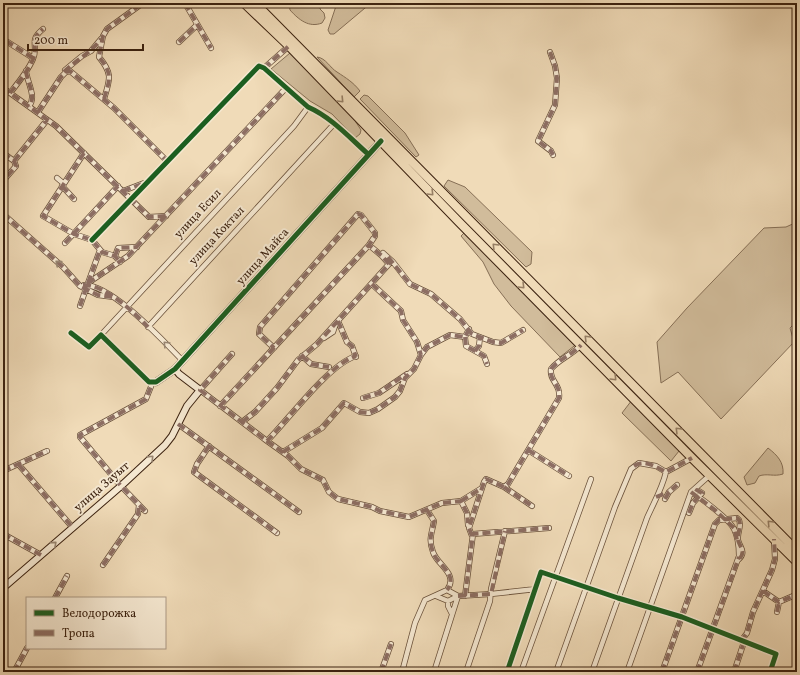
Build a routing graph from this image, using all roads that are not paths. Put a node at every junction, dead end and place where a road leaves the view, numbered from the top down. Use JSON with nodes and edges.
{"nodes":[{"id":1,"x":143,"y":3,"type":"edge"},
{"id":2,"x":185,"y":3,"type":"edge"},
{"id":3,"x":244,"y":3,"type":"edge"},
{"id":4,"x":255,"y":3,"type":"edge"},
{"id":5,"x":197,"y":24,"type":"junction"},
{"id":6,"x":44,"y":29,"type":"dead end"},
{"id":7,"x":103,"y":36,"type":"junction"},
{"id":8,"x":6,"y":41,"type":"dead end"},
{"id":9,"x":179,"y":42,"type":"dead end"},
{"id":10,"x":289,"y":46,"type":"junction"},
{"id":11,"x":211,"y":48,"type":"dead end"},
{"id":12,"x":91,"y":51,"type":"junction"},
{"id":13,"x":550,"y":52,"type":"dead end"},
{"id":14,"x":99,"y":57,"type":"junction"},
{"id":15,"x":33,"y":58,"type":"junction"},
{"id":16,"x":264,"y":68,"type":"junction"},
{"id":17,"x":71,"y":70,"type":"junction"},
{"id":18,"x":26,"y":72,"type":"junction"},
{"id":19,"x":3,"y":88,"type":"edge"},
{"id":20,"x":286,"y":88,"type":"junction"},
{"id":21,"x":10,"y":93,"type":"junction"},
{"id":22,"x":104,"y":99,"type":"junction"},
{"id":23,"x":29,"y":106,"type":"junction"},
{"id":24,"x":308,"y":107,"type":"junction"},
{"id":25,"x":38,"y":112,"type":"junction"},
{"id":26,"x":47,"y":120,"type":"junction"},
{"id":27,"x":334,"y":124,"type":"junction"},
{"id":28,"x":381,"y":141,"type":"junction"},
{"id":29,"x":3,"y":153,"type":"edge"},
{"id":30,"x":84,"y":153,"type":"junction"},
{"id":31,"x":368,"y":154,"type":"junction"},
{"id":32,"x":553,"y":155,"type":"dead end"},
{"id":33,"x":14,"y":161,"type":"junction"},
{"id":34,"x":167,"y":161,"type":"junction"},
{"id":35,"x":57,"y":178,"type":"dead end"},
{"id":36,"x":3,"y":181,"type":"edge"},
{"id":37,"x":146,"y":183,"type":"junction"},
{"id":38,"x":62,"y":185,"type":"junction"},
{"id":39,"x":118,"y":186,"type":"junction"},
{"id":40,"x":123,"y":191,"type":"junction"},
{"id":41,"x":131,"y":198,"type":"junction"},
{"id":42,"x":74,"y":199,"type":"dead end"},
{"id":43,"x":3,"y":214,"type":"edge"},
{"id":44,"x":166,"y":216,"type":"junction"},
{"id":45,"x":149,"y":217,"type":"junction"},
{"id":46,"x":157,"y":226,"type":"junction"},
{"id":47,"x":74,"y":234,"type":"junction"},
{"id":48,"x":92,"y":240,"type":"junction"},
{"id":49,"x":65,"y":242,"type":"dead end"},
{"id":50,"x":369,"y":245,"type":"junction"},
{"id":51,"x":137,"y":247,"type":"junction"},
{"id":52,"x":100,"y":250,"type":"junction"},
{"id":53,"x":375,"y":250,"type":"junction"},
{"id":54,"x":115,"y":256,"type":"junction"},
{"id":55,"x":120,"y":262,"type":"junction"},
{"id":56,"x":372,"y":284,"type":"junction"},
{"id":57,"x":87,"y":286,"type":"junction"},
{"id":58,"x":80,"y":306,"type":"dead end"},
{"id":59,"x":127,"y":306,"type":"junction"},
{"id":60,"x":337,"y":322,"type":"junction"},
{"id":61,"x":148,"y":327,"type":"junction"},
{"id":62,"x":469,"y":329,"type":"junction"},
{"id":63,"x":523,"y":330,"type":"dead end"},
{"id":64,"x":71,"y":333,"type":"dead end"},
{"id":65,"x":101,"y":335,"type":"junction"},
{"id":66,"x":465,"y":337,"type":"junction"},
{"id":67,"x":480,"y":337,"type":"junction"},
{"id":68,"x":581,"y":344,"type":"junction"},
{"id":69,"x":274,"y":348,"type":"junction"},
{"id":70,"x":475,"y":351,"type":"junction"},
{"id":71,"x":232,"y":354,"type":"dead end"},
{"id":72,"x":421,"y":355,"type":"junction"},
{"id":73,"x":302,"y":356,"type":"junction"},
{"id":74,"x":183,"y":360,"type":"junction"},
{"id":75,"x":488,"y":364,"type":"dead end"},
{"id":76,"x":329,"y":368,"type":"dead end"},
{"id":77,"x":175,"y":369,"type":"junction"},
{"id":78,"x":409,"y":373,"type":"junction"},
{"id":79,"x":154,"y":383,"type":"junction"},
{"id":80,"x":200,"y":390,"type":"junction"},
{"id":81,"x":363,"y":398,"type":"dead end"},
{"id":82,"x":220,"y":406,"type":"junction"},
{"id":83,"x":242,"y":422,"type":"junction"},
{"id":84,"x":178,"y":424,"type":"junction"},
{"id":85,"x":267,"y":441,"type":"junction"},
{"id":86,"x":209,"y":446,"type":"junction"},
{"id":87,"x":528,"y":450,"type":"junction"},
{"id":88,"x":47,"y":451,"type":"dead end"},
{"id":89,"x":283,"y":452,"type":"junction"},
{"id":90,"x":692,"y":458,"type":"junction"},
{"id":91,"x":19,"y":465,"type":"junction"},
{"id":92,"x":3,"y":472,"type":"edge"},
{"id":93,"x":666,"y":472,"type":"junction"},
{"id":94,"x":710,"y":475,"type":"junction"},
{"id":95,"x":569,"y":476,"type":"dead end"},
{"id":96,"x":591,"y":479,"type":"dead end"},
{"id":97,"x":677,"y":485,"type":"dead end"},
{"id":98,"x":121,"y":486,"type":"junction"},
{"id":99,"x":504,"y":487,"type":"junction"},
{"id":100,"x":482,"y":488,"type":"junction"},
{"id":101,"x":669,"y":492,"type":"junction"},
{"id":102,"x":695,"y":495,"type":"junction"},
{"id":103,"x":656,"y":497,"type":"junction"},
{"id":104,"x":665,"y":499,"type":"dead end"},
{"id":105,"x":461,"y":501,"type":"junction"},
{"id":106,"x":140,"y":505,"type":"junction"},
{"id":107,"x":532,"y":506,"type":"dead end"},
{"id":108,"x":427,"y":510,"type":"junction"},
{"id":109,"x":145,"y":511,"type":"dead end"},
{"id":110,"x":299,"y":512,"type":"dead end"},
{"id":111,"x":689,"y":513,"type":"dead end"},
{"id":112,"x":724,"y":519,"type":"junction"},
{"id":113,"x":73,"y":528,"type":"junction"},
{"id":114,"x":469,"y":528,"type":"junction"},
{"id":115,"x":549,"y":528,"type":"dead end"},
{"id":116,"x":505,"y":531,"type":"junction"},
{"id":117,"x":277,"y":533,"type":"dead end"},
{"id":118,"x":3,"y":534,"type":"edge"},
{"id":119,"x":474,"y":534,"type":"junction"},
{"id":120,"x":774,"y":539,"type":"junction"},
{"id":121,"x":738,"y":541,"type":"junction"},
{"id":122,"x":797,"y":551,"type":"edge"},
{"id":123,"x":41,"y":555,"type":"junction"},
{"id":124,"x":797,"y":562,"type":"edge"},
{"id":125,"x":103,"y":565,"type":"dead end"},
{"id":126,"x":67,"y":576,"type":"dead end"},
{"id":127,"x":556,"y":576,"type":"junction"},
{"id":128,"x":587,"y":587,"type":"junction"},
{"id":129,"x":3,"y":588,"type":"edge"},
{"id":130,"x":536,"y":589,"type":"junction"},
{"id":131,"x":447,"y":590,"type":"junction"},
{"id":132,"x":763,"y":591,"type":"junction"},
{"id":133,"x":491,"y":594,"type":"junction"},
{"id":134,"x":436,"y":596,"type":"junction"},
{"id":135,"x":458,"y":596,"type":"junction"},
{"id":136,"x":465,"y":596,"type":"junction"},
{"id":137,"x":793,"y":596,"type":"dead end"},
{"id":138,"x":56,"y":597,"type":"edge"},
{"id":139,"x":618,"y":598,"type":"junction"},
{"id":140,"x":448,"y":601,"type":"junction"},
{"id":141,"x":779,"y":602,"type":"junction"},
{"id":142,"x":650,"y":608,"type":"junction"},
{"id":143,"x":777,"y":612,"type":"dead end"},
{"id":144,"x":452,"y":614,"type":"junction"},
{"id":145,"x":682,"y":617,"type":"junction"},
{"id":146,"x":714,"y":630,"type":"junction"},
{"id":147,"x":743,"y":642,"type":"junction"},
{"id":148,"x":392,"y":644,"type":"dead end"},
{"id":149,"x":27,"y":649,"type":"edge"},
{"id":150,"x":14,"y":672,"type":"edge"},
{"id":151,"x":381,"y":672,"type":"edge"},
{"id":152,"x":402,"y":672,"type":"edge"},
{"id":153,"x":434,"y":672,"type":"edge"},
{"id":154,"x":466,"y":672,"type":"edge"},
{"id":155,"x":507,"y":672,"type":"edge"},
{"id":156,"x":521,"y":672,"type":"edge"},
{"id":157,"x":556,"y":672,"type":"edge"},
{"id":158,"x":592,"y":672,"type":"edge"},
{"id":159,"x":628,"y":672,"type":"edge"},
{"id":160,"x":662,"y":672,"type":"edge"},
{"id":161,"x":697,"y":672,"type":"edge"},
{"id":162,"x":734,"y":672,"type":"edge"},
{"id":163,"x":770,"y":672,"type":"edge"}],
"edges":[{"from":1,"to":7,"type":"street"},
{"from":2,"to":5,"type":"street"},
{"from":3,"to":10,"type":"highway"},
{"from":122,"to":4,"type":"highway","one_way":true},
{"from":5,"to":9,"type":"street"},
{"from":5,"to":11,"type":"street"},
{"from":6,"to":15,"type":"street"},
{"from":7,"to":12,"type":"street"},
{"from":7,"to":14,"type":"street"},
{"from":8,"to":15,"type":"street"},
{"from":10,"to":16,"type":"street"},
{"from":10,"to":28,"type":"highway","one_way":true},
{"from":12,"to":14,"type":"street"},
{"from":12,"to":17,"type":"street"},
{"from":13,"to":32,"type":"street"},
{"from":14,"to":22,"type":"street"},
{"from":15,"to":18,"type":"street"},
{"from":16,"to":20,"type":"street"},
{"from":16,"to":34,"type":"street"},
{"from":17,"to":22,"type":"street"},
{"from":17,"to":25,"type":"street"},
{"from":18,"to":21,"type":"street"},
{"from":18,"to":23,"type":"street"},
{"from":19,"to":21,"type":"street"},
{"from":20,"to":24,"type":"street"},
{"from":20,"to":44,"type":"street"},
{"from":21,"to":23,"type":"street"},
{"from":22,"to":34,"type":"street"},
{"from":23,"to":25,"type":"street"},
{"from":24,"to":27,"type":"street"},
{"from":24,"to":59,"type":"street","name":"улица Есил"},
{"from":25,"to":26,"type":"street"},
{"from":26,"to":30,"type":"street"},
{"from":26,"to":33,"type":"street"},
{"from":27,"to":31,"type":"street"},
{"from":27,"to":61,"type":"street","name":"улица Коктал"},
{"from":28,"to":31,"type":"street","name":"улица Майса"},
{"from":28,"to":68,"type":"highway","one_way":true},
{"from":29,"to":33,"type":"street"},
{"from":30,"to":38,"type":"street"},
{"from":30,"to":39,"type":"street"},
{"from":31,"to":74,"type":"street","name":"улица Майса"},
{"from":33,"to":36,"type":"street"},
{"from":34,"to":37,"type":"street"},
{"from":35,"to":38,"type":"street"},
{"from":37,"to":40,"type":"street"},
{"from":37,"to":41,"type":"street"},
{"from":38,"to":42,"type":"street"},
{"from":38,"to":47,"type":"street"},
{"from":39,"to":40,"type":"street"},
{"from":39,"to":47,"type":"street"},
{"from":40,"to":41,"type":"street"},
{"from":41,"to":45,"type":"street"},
{"from":41,"to":48,"type":"street"},
{"from":57,"to":43,"type":"street","one_way":true},
{"from":44,"to":45,"type":"street"},
{"from":44,"to":46,"type":"street"},
{"from":45,"to":46,"type":"street"},
{"from":46,"to":51,"type":"street"},
{"from":47,"to":48,"type":"street"},
{"from":47,"to":49,"type":"street"},
{"from":48,"to":52,"type":"street"},
{"from":50,"to":53,"type":"street"},
{"from":50,"to":69,"type":"street"},
{"from":50,"to":69,"type":"street"},
{"from":51,"to":54,"type":"street"},
{"from":51,"to":55,"type":"street"},
{"from":52,"to":54,"type":"street"},
{"from":52,"to":57,"type":"street"},
{"from":53,"to":56,"type":"street"},
{"from":53,"to":62,"type":"street"},
{"from":54,"to":55,"type":"street"},
{"from":55,"to":57,"type":"street"},
{"from":56,"to":60,"type":"street"},
{"from":56,"to":72,"type":"street"},
{"from":57,"to":58,"type":"street"},
{"from":57,"to":59,"type":"street"},
{"from":59,"to":61,"type":"street"},
{"from":59,"to":65,"type":"street","name":"улица Есил"},
{"from":60,"to":73,"type":"street"},
{"from":60,"to":85,"type":"street"},
{"from":74,"to":61,"type":"street","one_way":true},
{"from":62,"to":66,"type":"street"},
{"from":62,"to":67,"type":"street"},
{"from":63,"to":67,"type":"street"},
{"from":64,"to":65,"type":"street","name":"улица Есил"},
{"from":65,"to":79,"type":"street"},
{"from":66,"to":70,"type":"street"},
{"from":66,"to":72,"type":"street"},
{"from":67,"to":70,"type":"street"},
{"from":68,"to":87,"type":"street"},
{"from":68,"to":90,"type":"highway","one_way":true},
{"from":69,"to":82,"type":"street"},
{"from":70,"to":75,"type":"street"},
{"from":71,"to":80,"type":"street"},
{"from":72,"to":78,"type":"street"},
{"from":73,"to":76,"type":"street"},
{"from":73,"to":83,"type":"street"},
{"from":74,"to":77,"type":"street","name":"улица Майса"},
{"from":77,"to":79,"type":"street","name":"улица Майса"},
{"from":77,"to":80,"type":"street"},
{"from":78,"to":81,"type":"street"},
{"from":78,"to":89,"type":"street"},
{"from":79,"to":98,"type":"street"},
{"from":80,"to":82,"type":"street"},
{"from":80,"to":84,"type":"street","name":"улица Зауыт"},
{"from":82,"to":83,"type":"street"},
{"from":83,"to":85,"type":"street"},
{"from":84,"to":86,"type":"street"},
{"from":98,"to":84,"type":"street","name":"улица Зауыт","one_way":true},
{"from":85,"to":89,"type":"street"},
{"from":86,"to":110,"type":"street"},
{"from":86,"to":117,"type":"street"},
{"from":87,"to":95,"type":"street"},
{"from":87,"to":99,"type":"street"},
{"from":88,"to":91,"type":"street"},
{"from":89,"to":108,"type":"street"},
{"from":90,"to":93,"type":"street"},
{"from":90,"to":94,"type":"highway"},
{"from":91,"to":92,"type":"street"},
{"from":91,"to":113,"type":"street"},
{"from":93,"to":103,"type":"street"},
{"from":93,"to":128,"type":"street"},
{"from":94,"to":102,"type":"street"},
{"from":94,"to":120,"type":"highway"},
{"from":96,"to":127,"type":"street"},
{"from":97,"to":101,"type":"street"},
{"from":98,"to":106,"type":"street"},
{"from":98,"to":113,"type":"street","name":"улица Зауыт"},
{"from":99,"to":100,"type":"street"},
{"from":99,"to":107,"type":"street"},
{"from":100,"to":105,"type":"street"},
{"from":100,"to":114,"type":"street"},
{"from":101,"to":103,"type":"street"},
{"from":101,"to":104,"type":"street"},
{"from":102,"to":111,"type":"street"},
{"from":102,"to":112,"type":"street"},
{"from":102,"to":142,"type":"street"},
{"from":103,"to":139,"type":"street"},
{"from":105,"to":108,"type":"street"},
{"from":105,"to":114,"type":"street"},
{"from":106,"to":109,"type":"street"},
{"from":106,"to":125,"type":"street"},
{"from":108,"to":131,"type":"street"},
{"from":112,"to":121,"type":"street"},
{"from":112,"to":121,"type":"street"},
{"from":112,"to":145,"type":"street"},
{"from":123,"to":113,"type":"street","name":"улица Зауыт","one_way":true},
{"from":114,"to":119,"type":"street"},
{"from":115,"to":116,"type":"street"},
{"from":116,"to":119,"type":"street"},
{"from":116,"to":133,"type":"street"},
{"from":118,"to":123,"type":"street"},
{"from":119,"to":136,"type":"street"},
{"from":120,"to":124,"type":"highway"},
{"from":120,"to":132,"type":"street"},
{"from":121,"to":146,"type":"street"},
{"from":123,"to":129,"type":"street","name":"улица Зауыт"},
{"from":126,"to":138,"type":"street"},
{"from":127,"to":128,"type":"street"},
{"from":127,"to":130,"type":"street"},
{"from":127,"to":156,"type":"street"},
{"from":128,"to":139,"type":"street"},
{"from":128,"to":157,"type":"street"},
{"from":130,"to":133,"type":"street"},
{"from":130,"to":155,"type":"street"},
{"from":131,"to":134,"type":"street"},
{"from":131,"to":135,"type":"street"},
{"from":132,"to":141,"type":"street"},
{"from":132,"to":147,"type":"street"},
{"from":133,"to":136,"type":"street"},
{"from":133,"to":154,"type":"street"},
{"from":134,"to":140,"type":"street"},
{"from":134,"to":152,"type":"street"},
{"from":135,"to":136,"type":"street"},
{"from":135,"to":140,"type":"street"},
{"from":135,"to":144,"type":"street"},
{"from":137,"to":141,"type":"street"},
{"from":139,"to":142,"type":"street"},
{"from":139,"to":158,"type":"street"},
{"from":140,"to":144,"type":"street"},
{"from":141,"to":143,"type":"street"},
{"from":142,"to":145,"type":"street"},
{"from":142,"to":159,"type":"street"},
{"from":144,"to":153,"type":"street"},
{"from":145,"to":146,"type":"street"},
{"from":145,"to":160,"type":"street"},
{"from":146,"to":147,"type":"street"},
{"from":146,"to":161,"type":"street"},
{"from":147,"to":162,"type":"street"},
{"from":147,"to":163,"type":"street"},
{"from":148,"to":151,"type":"street"},
{"from":149,"to":150,"type":"street"}]}
